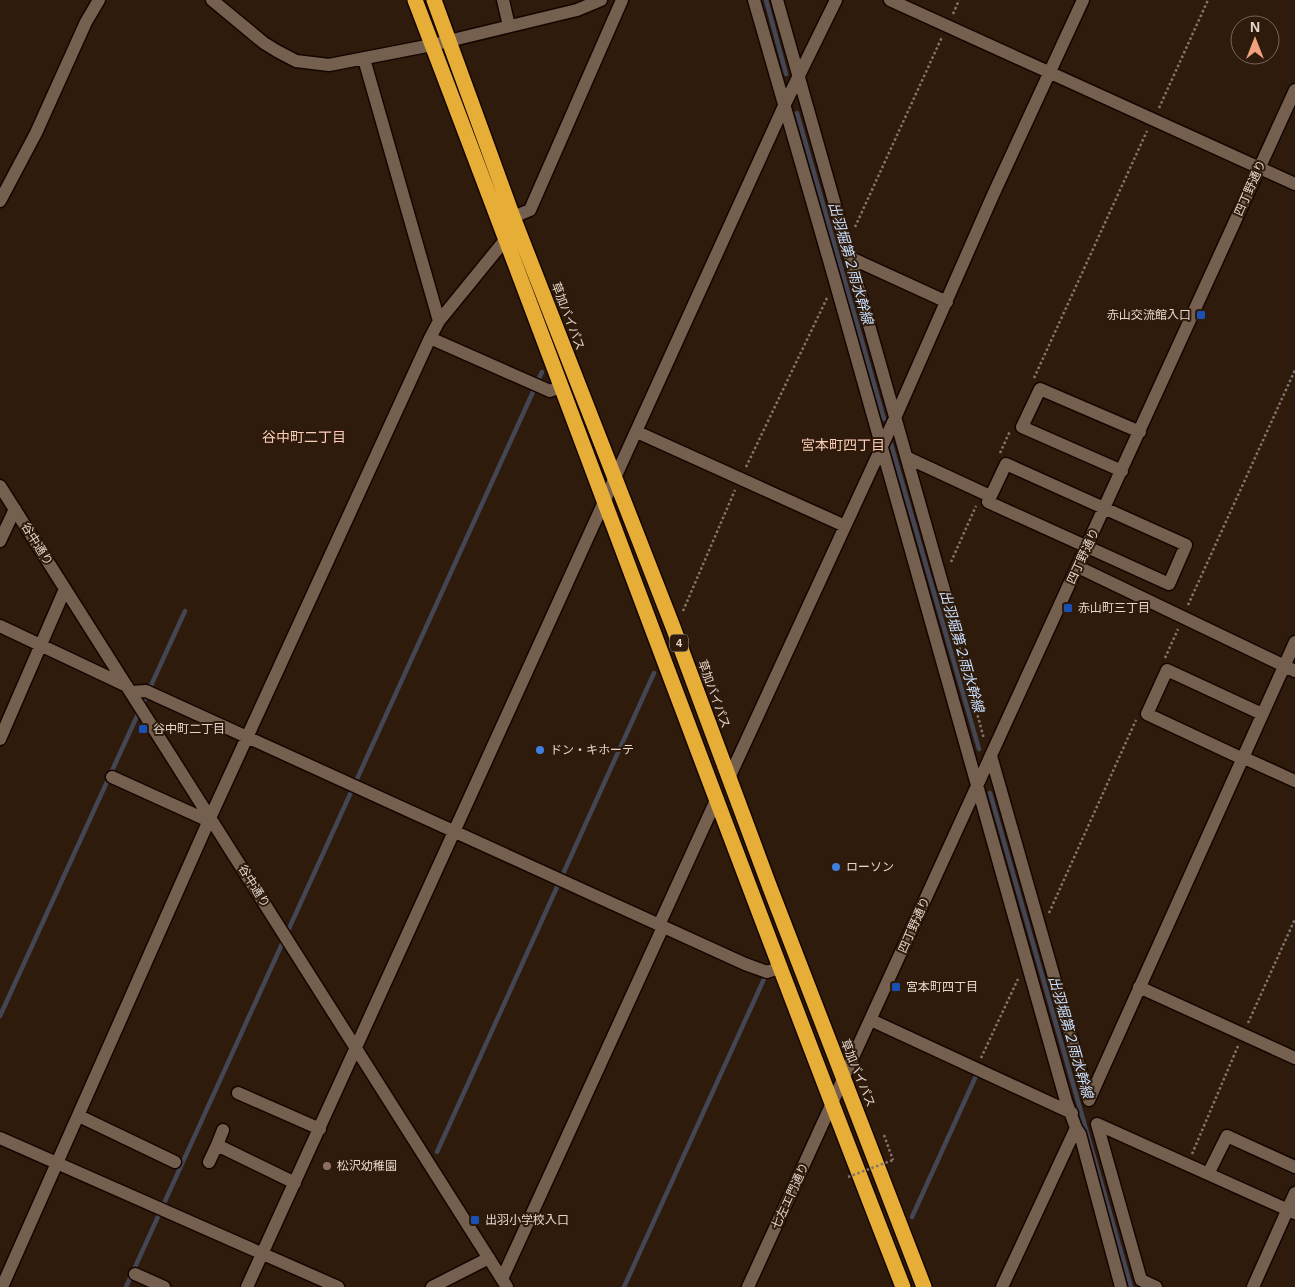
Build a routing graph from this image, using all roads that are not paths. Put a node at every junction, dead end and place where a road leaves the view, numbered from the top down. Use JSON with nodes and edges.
{"nodes":[{"id":1,"x":99,"y":0,"type":"edge"},
{"id":2,"x":212,"y":0,"type":"edge"},
{"id":3,"x":415,"y":0,"type":"edge"},
{"id":4,"x":434,"y":0,"type":"edge"},
{"id":5,"x":503,"y":0,"type":"edge"},
{"id":6,"x":601,"y":0,"type":"edge"},
{"id":7,"x":622,"y":0,"type":"edge"},
{"id":8,"x":754,"y":0,"type":"edge"},
{"id":9,"x":777,"y":0,"type":"edge"},
{"id":10,"x":836,"y":0,"type":"edge"},
{"id":11,"x":890,"y":0,"type":"edge"},
{"id":12,"x":1083,"y":0,"type":"edge"},
{"id":13,"x":510,"y":26,"type":"junction"},
{"id":14,"x":449,"y":40,"type":"junction"},
{"id":15,"x":432,"y":44,"type":"junction"},
{"id":16,"x":364,"y":59,"type":"junction"},
{"id":17,"x":1050,"y":72,"type":"junction"},
{"id":18,"x":800,"y":78,"type":"junction"},
{"id":19,"x":1295,"y":90,"type":"edge"},
{"id":20,"x":784,"y":106,"type":"junction"},
{"id":21,"x":1259,"y":168,"type":"junction"},
{"id":22,"x":1295,"y":184,"type":"edge"},
{"id":23,"x":0,"y":201,"type":"edge"},
{"id":24,"x":513,"y":217,"type":"junction"},
{"id":25,"x":505,"y":240,"type":"junction"},
{"id":26,"x":851,"y":258,"type":"junction"},
{"id":27,"x":947,"y":302,"type":"junction"},
{"id":28,"x":439,"y":321,"type":"junction"},
{"id":29,"x":430,"y":338,"type":"junction"},
{"id":30,"x":560,"y":387,"type":"junction"},
{"id":31,"x":896,"y":418,"type":"junction"},
{"id":32,"x":637,"y":432,"type":"junction"},
{"id":33,"x":1140,"y":432,"type":"junction"},
{"id":34,"x":881,"y":447,"type":"junction"},
{"id":35,"x":908,"y":458,"type":"junction"},
{"id":36,"x":1122,"y":471,"type":"junction"},
{"id":37,"x":615,"y":477,"type":"junction"},
{"id":38,"x":0,"y":486,"type":"edge"},
{"id":39,"x":986,"y":494,"type":"junction"},
{"id":40,"x":606,"y":502,"type":"junction"},
{"id":41,"x":1105,"y":508,"type":"junction"},
{"id":42,"x":15,"y":509,"type":"junction"},
{"id":43,"x":845,"y":526,"type":"junction"},
{"id":44,"x":0,"y":542,"type":"edge"},
{"id":45,"x":1087,"y":546,"type":"junction"},
{"id":46,"x":1078,"y":567,"type":"junction"},
{"id":47,"x":65,"y":589,"type":"junction"},
{"id":48,"x":946,"y":597,"type":"road end"},
{"id":49,"x":0,"y":626,"type":"edge"},
{"id":50,"x":1295,"y":642,"type":"edge"},
{"id":51,"x":42,"y":646,"type":"junction"},
{"id":52,"x":1290,"y":668,"type":"edge"},
{"id":53,"x":129,"y":689,"type":"junction"},
{"id":54,"x":1262,"y":714,"type":"junction"},
{"id":55,"x":247,"y":738,"type":"junction"},
{"id":56,"x":0,"y":739,"type":"edge"},
{"id":57,"x":1242,"y":757,"type":"junction"},
{"id":58,"x":991,"y":758,"type":"junction"},
{"id":59,"x":112,"y":777,"type":"dead end"},
{"id":60,"x":729,"y":778,"type":"junction"},
{"id":61,"x":1295,"y":781,"type":"edge"},
{"id":62,"x":978,"y":786,"type":"junction"},
{"id":63,"x":718,"y":798,"type":"junction"},
{"id":64,"x":210,"y":819,"type":"junction"},
{"id":65,"x":454,"y":833,"type":"junction"},
{"id":66,"x":661,"y":926,"type":"junction"},
{"id":67,"x":779,"y":968,"type":"junction"},
{"id":68,"x":1139,"y":987,"type":"junction"},
{"id":69,"x":871,"y":1020,"type":"junction"},
{"id":70,"x":356,"y":1048,"type":"junction"},
{"id":71,"x":1295,"y":1058,"type":"edge"},
{"id":72,"x":844,"y":1079,"type":"junction"},
{"id":73,"x":238,"y":1093,"type":"dead end"},
{"id":74,"x":832,"y":1104,"type":"junction"},
{"id":75,"x":1072,"y":1113,"type":"junction"},
{"id":76,"x":79,"y":1116,"type":"junction"},
{"id":77,"x":1076,"y":1128,"type":"junction"},
{"id":78,"x":320,"y":1129,"type":"junction"},
{"id":79,"x":223,"y":1130,"type":"dead end"},
{"id":80,"x":0,"y":1138,"type":"edge"},
{"id":81,"x":217,"y":1145,"type":"junction"},
{"id":82,"x":175,"y":1162,"type":"dead end"},
{"id":83,"x":209,"y":1162,"type":"dead end"},
{"id":84,"x":58,"y":1163,"type":"junction"},
{"id":85,"x":1295,"y":1167,"type":"edge"},
{"id":86,"x":1208,"y":1174,"type":"junction"},
{"id":87,"x":295,"y":1183,"type":"junction"},
{"id":88,"x":1295,"y":1193,"type":"edge"},
{"id":89,"x":1291,"y":1211,"type":"edge"},
{"id":90,"x":262,"y":1254,"type":"junction"},
{"id":91,"x":489,"y":1258,"type":"junction"},
{"id":92,"x":135,"y":1274,"type":"dead end"},
{"id":93,"x":505,"y":1283,"type":"edge"},
{"id":94,"x":2,"y":1287,"type":"edge"},
{"id":95,"x":164,"y":1287,"type":"edge"},
{"id":96,"x":247,"y":1287,"type":"edge"},
{"id":97,"x":338,"y":1287,"type":"edge"},
{"id":98,"x":432,"y":1287,"type":"edge"},
{"id":99,"x":748,"y":1287,"type":"edge"},
{"id":100,"x":904,"y":1287,"type":"edge"},
{"id":101,"x":924,"y":1287,"type":"edge"},
{"id":102,"x":1002,"y":1287,"type":"edge"},
{"id":103,"x":1122,"y":1287,"type":"edge"},
{"id":104,"x":1156,"y":1287,"type":"edge"},
{"id":105,"x":1253,"y":1287,"type":"edge"}],
"edges":[{"from":1,"to":23,"type":"street"},
{"from":2,"to":16,"type":"street"},
{"from":3,"to":15,"type":"highway","number":"4"},
{"from":4,"to":14,"type":"highway","name":"草加バイパス","number":"4"},
{"from":5,"to":13,"type":"street"},
{"from":6,"to":13,"type":"street"},
{"from":7,"to":24,"type":"street"},
{"from":8,"to":20,"type":"street"},
{"from":9,"to":18,"type":"street"},
{"from":10,"to":18,"type":"street"},
{"from":11,"to":17,"type":"street"},
{"from":12,"to":17,"type":"street"},
{"from":13,"to":14,"type":"street"},
{"from":14,"to":15,"type":"street"},
{"from":14,"to":24,"type":"highway","name":"草加バイパス","number":"4"},
{"from":15,"to":16,"type":"street"},
{"from":15,"to":25,"type":"highway","number":"4"},
{"from":16,"to":28,"type":"street"},
{"from":17,"to":21,"type":"street"},
{"from":17,"to":27,"type":"street"},
{"from":18,"to":20,"type":"street"},
{"from":18,"to":26,"type":"street"},
{"from":19,"to":21,"type":"street","name":"四丁野通り"},
{"from":20,"to":32,"type":"street"},
{"from":20,"to":34,"type":"street"},
{"from":21,"to":22,"type":"street"},
{"from":21,"to":33,"type":"street","name":"四丁野通り"},
{"from":24,"to":37,"type":"highway","name":"草加バイパス","number":"4"},
{"from":25,"to":28,"type":"street"},
{"from":25,"to":30,"type":"highway","number":"4"},
{"from":26,"to":27,"type":"street"},
{"from":26,"to":31,"type":"street"},
{"from":27,"to":31,"type":"street"},
{"from":28,"to":29,"type":"street"},
{"from":29,"to":30,"type":"street"},
{"from":29,"to":55,"type":"street"},
{"from":30,"to":40,"type":"highway","number":"4"},
{"from":31,"to":34,"type":"street"},
{"from":31,"to":35,"type":"street"},
{"from":32,"to":37,"type":"street"},
{"from":32,"to":43,"type":"street"},
{"from":33,"to":36,"type":"street","name":"四丁野通り"},
{"from":33,"to":36,"type":"street"},
{"from":34,"to":43,"type":"street"},
{"from":34,"to":62,"type":"street"},
{"from":35,"to":39,"type":"street"},
{"from":35,"to":48,"type":"street"},
{"from":36,"to":41,"type":"street","name":"四丁野通り"},
{"from":37,"to":40,"type":"street"},
{"from":37,"to":60,"type":"highway","name":"草加バイパス","number":"4"},
{"from":38,"to":42,"type":"street","name":"谷中通り"},
{"from":39,"to":41,"type":"street"},
{"from":39,"to":45,"type":"street"},
{"from":40,"to":63,"type":"highway","number":"4"},
{"from":40,"to":65,"type":"street"},
{"from":41,"to":45,"type":"street","name":"四丁野通り"},
{"from":41,"to":45,"type":"street"},
{"from":42,"to":44,"type":"street"},
{"from":42,"to":47,"type":"street","name":"谷中通り"},
{"from":43,"to":60,"type":"street"},
{"from":45,"to":46,"type":"street","name":"四丁野通り"},
{"from":46,"to":52,"type":"street"},
{"from":46,"to":58,"type":"street","name":"四丁野通り"},
{"from":47,"to":51,"type":"street"},
{"from":47,"to":53,"type":"street","name":"谷中通り"},
{"from":49,"to":51,"type":"street"},
{"from":50,"to":52,"type":"street"},
{"from":51,"to":53,"type":"street"},
{"from":51,"to":56,"type":"street"},
{"from":52,"to":54,"type":"street"},
{"from":53,"to":55,"type":"street"},
{"from":53,"to":64,"type":"street","name":"谷中通り"},
{"from":54,"to":57,"type":"street"},
{"from":54,"to":57,"type":"street"},
{"from":55,"to":64,"type":"street"},
{"from":55,"to":65,"type":"street"},
{"from":57,"to":61,"type":"street"},
{"from":57,"to":68,"type":"street"},
{"from":58,"to":62,"type":"street","name":"四丁野通り"},
{"from":58,"to":68,"type":"street"},
{"from":59,"to":64,"type":"street"},
{"from":60,"to":72,"type":"highway","name":"草加バイパス","number":"4"},
{"from":62,"to":69,"type":"street","name":"四丁野通り"},
{"from":62,"to":75,"type":"street"},
{"from":63,"to":66,"type":"street"},
{"from":63,"to":67,"type":"highway","number":"4"},
{"from":64,"to":70,"type":"street","name":"谷中通り"},
{"from":64,"to":76,"type":"street"},
{"from":65,"to":66,"type":"street"},
{"from":65,"to":70,"type":"street"},
{"from":66,"to":67,"type":"street"},
{"from":66,"to":93,"type":"street"},
{"from":67,"to":74,"type":"highway","number":"4"},
{"from":68,"to":71,"type":"street"},
{"from":69,"to":72,"type":"street","name":"四丁野通り"},
{"from":69,"to":75,"type":"street"},
{"from":70,"to":78,"type":"street"},
{"from":70,"to":91,"type":"street","name":"谷中通り"},
{"from":72,"to":74,"type":"street","name":"四丁野通り"},
{"from":72,"to":101,"type":"highway","name":"草加バイパス","number":"4"},
{"from":73,"to":78,"type":"street"},
{"from":74,"to":99,"type":"street","name":"七左エ門通り"},
{"from":74,"to":100,"type":"highway","number":"4"},
{"from":75,"to":77,"type":"street"},
{"from":76,"to":82,"type":"street"},
{"from":76,"to":84,"type":"street"},
{"from":77,"to":102,"type":"street"},
{"from":77,"to":103,"type":"street"},
{"from":78,"to":87,"type":"street"},
{"from":79,"to":81,"type":"street"},
{"from":80,"to":84,"type":"street"},
{"from":81,"to":83,"type":"street"},
{"from":81,"to":87,"type":"street"},
{"from":84,"to":90,"type":"street"},
{"from":84,"to":94,"type":"street"},
{"from":85,"to":86,"type":"street"},
{"from":86,"to":89,"type":"street"},
{"from":86,"to":104,"type":"street"},
{"from":87,"to":90,"type":"street"},
{"from":88,"to":89,"type":"street"},
{"from":89,"to":105,"type":"street"},
{"from":90,"to":96,"type":"street"},
{"from":90,"to":97,"type":"street"},
{"from":91,"to":93,"type":"street","name":"谷中通り"},
{"from":91,"to":98,"type":"street"},
{"from":92,"to":95,"type":"street"}]}
